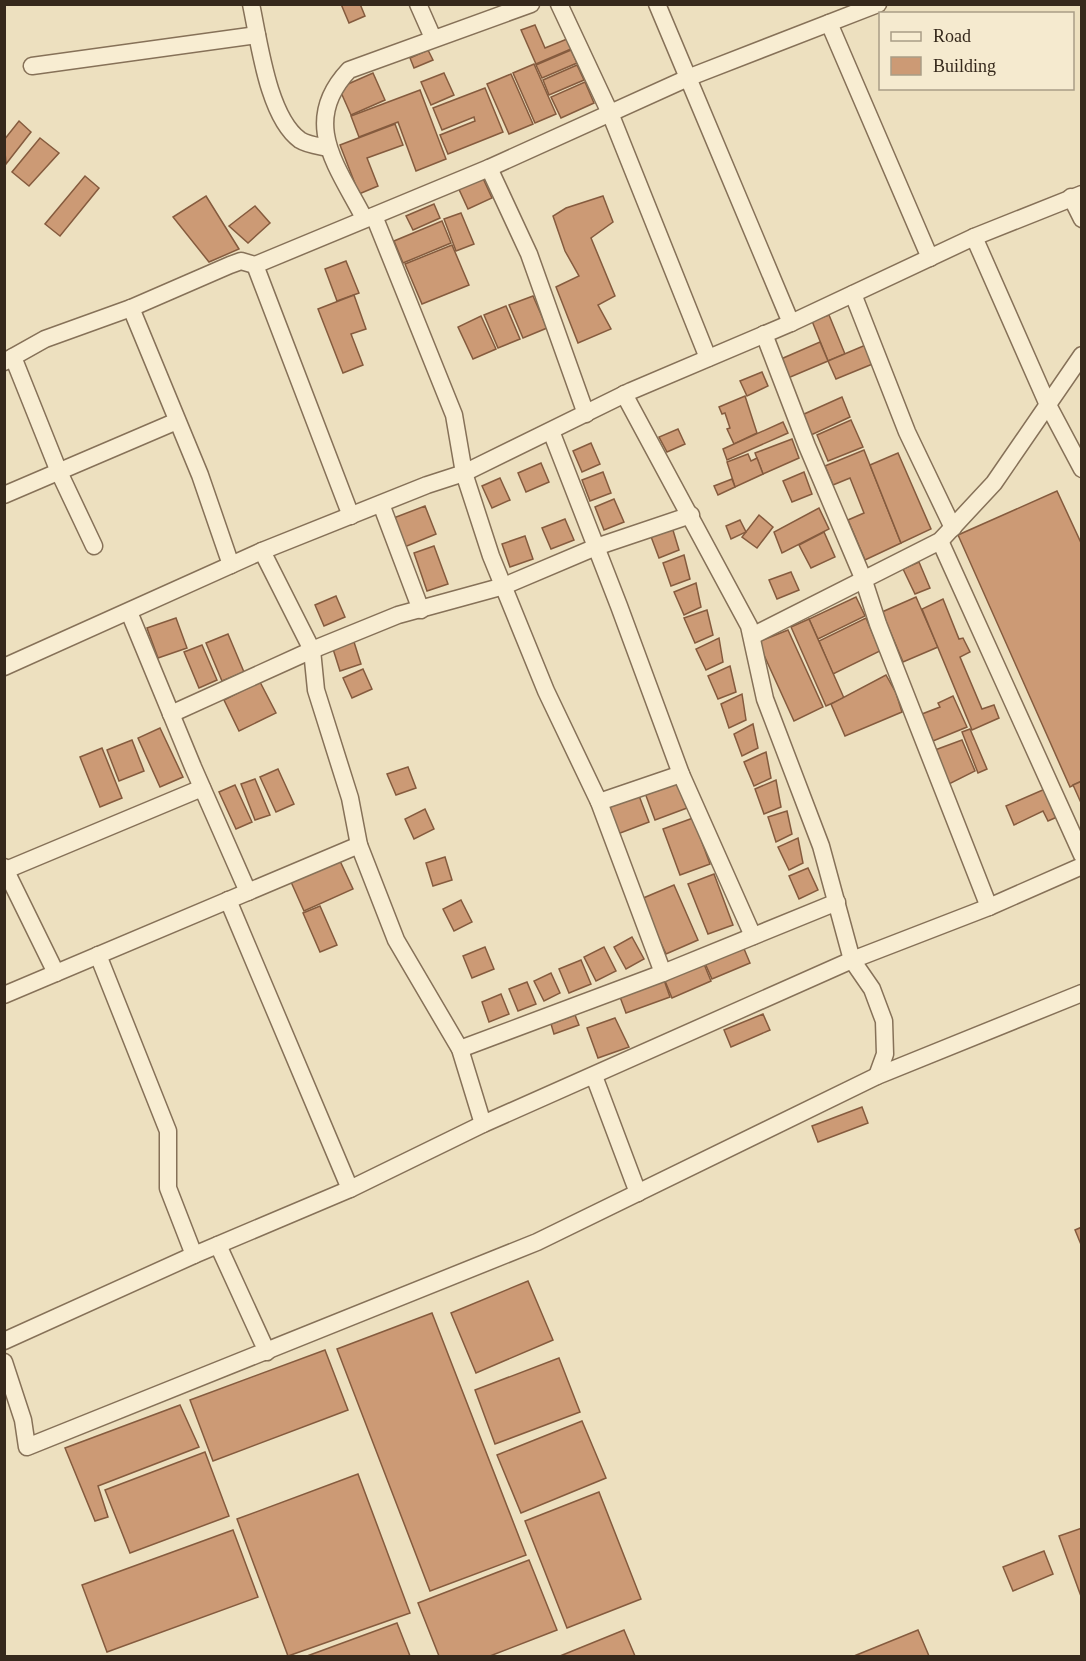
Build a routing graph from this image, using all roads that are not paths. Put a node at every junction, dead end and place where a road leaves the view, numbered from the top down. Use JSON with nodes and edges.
{"nodes":[{"id":1,"x":251,"y":4,"type":"edge"},
{"id":2,"x":418,"y":4,"type":"edge"},
{"id":3,"x":531,"y":4,"type":"edge"},
{"id":4,"x":559,"y":4,"type":"edge"},
{"id":5,"x":657,"y":4,"type":"edge"},
{"id":6,"x":878,"y":4,"type":"edge"},
{"id":7,"x":829,"y":23,"type":"junction"},
{"id":8,"x":257,"y":34,"type":"junction"},
{"id":9,"x":433,"y":39,"type":"junction"},
{"id":10,"x":32,"y":66,"type":"dead end"},
{"id":11,"x":690,"y":77,"type":"junction"},
{"id":12,"x":610,"y":113,"type":"junction"},
{"id":13,"x":328,"y":148,"type":"junction"},
{"id":14,"x":489,"y":168,"type":"junction"},
{"id":15,"x":1076,"y":195,"type":"edge"},
{"id":16,"x":369,"y":217,"type":"junction"},
{"id":17,"x":1082,"y":219,"type":"edge"},
{"id":18,"x":974,"y":237,"type":"junction"},
{"id":19,"x":930,"y":258,"type":"junction"},
{"id":20,"x":255,"y":265,"type":"junction"},
{"id":21,"x":853,"y":294,"type":"junction"},
{"id":22,"x":131,"y":308,"type":"junction"},
{"id":23,"x":791,"y":323,"type":"junction"},
{"id":24,"x":764,"y":334,"type":"junction"},
{"id":25,"x":1082,"y":355,"type":"edge"},
{"id":26,"x":708,"y":358,"type":"junction"},
{"id":27,"x":9,"y":359,"type":"edge"},
{"id":28,"x":624,"y":394,"type":"junction"},
{"id":29,"x":1048,"y":405,"type":"junction"},
{"id":30,"x":586,"y":414,"type":"junction"},
{"id":31,"x":177,"y":421,"type":"junction"},
{"id":32,"x":551,"y":431,"type":"junction"},
{"id":33,"x":1082,"y":469,"type":"edge"},
{"id":34,"x":59,"y":472,"type":"junction"},
{"id":35,"x":464,"y":473,"type":"junction"},
{"id":36,"x":4,"y":495,"type":"edge"},
{"id":37,"x":381,"y":504,"type":"junction"},
{"id":38,"x":691,"y":515,"type":"junction"},
{"id":39,"x":351,"y":516,"type":"junction"},
{"id":40,"x":952,"y":528,"type":"junction"},
{"id":41,"x":940,"y":541,"type":"junction"},
{"id":42,"x":94,"y":546,"type":"dead end"},
{"id":43,"x":596,"y":547,"type":"junction"},
{"id":44,"x":262,"y":551,"type":"junction"},
{"id":45,"x":231,"y":565,"type":"junction"},
{"id":46,"x":863,"y":578,"type":"junction"},
{"id":47,"x":504,"y":586,"type":"junction"},
{"id":48,"x":422,"y":610,"type":"junction"},
{"id":49,"x":129,"y":612,"type":"junction"},
{"id":50,"x":752,"y":636,"type":"junction"},
{"id":51,"x":312,"y":650,"type":"junction"},
{"id":52,"x":4,"y":667,"type":"edge"},
{"id":53,"x":171,"y":714,"type":"junction"},
{"id":54,"x":681,"y":774,"type":"junction"},
{"id":55,"x":202,"y":788,"type":"junction"},
{"id":56,"x":599,"y":802,"type":"junction"},
{"id":57,"x":358,"y":845,"type":"junction"},
{"id":58,"x":1082,"y":855,"type":"edge"},
{"id":59,"x":1082,"y":866,"type":"edge"},
{"id":60,"x":5,"y":869,"type":"edge"},
{"id":61,"x":248,"y":891,"type":"junction"},
{"id":62,"x":228,"y":900,"type":"junction"},
{"id":63,"x":837,"y":902,"type":"junction"},
{"id":64,"x":989,"y":907,"type":"junction"},
{"id":65,"x":753,"y":936,"type":"junction"},
{"id":66,"x":98,"y":955,"type":"junction"},
{"id":67,"x":852,"y":960,"type":"junction"},
{"id":68,"x":56,"y":973,"type":"junction"},
{"id":69,"x":663,"y":973,"type":"junction"},
{"id":70,"x":1082,"y":993,"type":"edge"},
{"id":71,"x":4,"y":995,"type":"edge"},
{"id":72,"x":460,"y":1049,"type":"junction"},
{"id":73,"x":594,"y":1076,"type":"junction"},
{"id":74,"x":877,"y":1076,"type":"junction"},
{"id":75,"x":483,"y":1124,"type":"junction"},
{"id":76,"x":350,"y":1188,"type":"junction"},
{"id":77,"x":638,"y":1193,"type":"junction"},
{"id":78,"x":218,"y":1245,"type":"junction"},
{"id":79,"x":194,"y":1255,"type":"junction"},
{"id":80,"x":4,"y":1341,"type":"edge"},
{"id":81,"x":267,"y":1352,"type":"junction"},
{"id":82,"x":4,"y":1362,"type":"edge"}],
"edges":[{"from":1,"to":8,"type":"street"},
{"from":2,"to":9,"type":"street"},
{"from":3,"to":9,"type":"street"},
{"from":4,"to":12,"type":"street"},
{"from":5,"to":11,"type":"street"},
{"from":6,"to":7,"type":"street"},
{"from":7,"to":11,"type":"street"},
{"from":7,"to":19,"type":"street"},
{"from":8,"to":10,"type":"street"},
{"from":8,"to":13,"type":"street"},
{"from":9,"to":13,"type":"street"},
{"from":11,"to":12,"type":"street"},
{"from":11,"to":23,"type":"street"},
{"from":12,"to":14,"type":"street"},
{"from":12,"to":26,"type":"street"},
{"from":13,"to":16,"type":"street"},
{"from":14,"to":16,"type":"street"},
{"from":14,"to":30,"type":"street"},
{"from":15,"to":17,"type":"street"},
{"from":15,"to":18,"type":"street"},
{"from":16,"to":20,"type":"street"},
{"from":16,"to":35,"type":"street"},
{"from":18,"to":19,"type":"street"},
{"from":18,"to":29,"type":"street"},
{"from":19,"to":21,"type":"street"},
{"from":20,"to":22,"type":"street"},
{"from":20,"to":39,"type":"street"},
{"from":21,"to":23,"type":"street"},
{"from":21,"to":40,"type":"street"},
{"from":22,"to":27,"type":"street"},
{"from":22,"to":31,"type":"street"},
{"from":23,"to":24,"type":"street"},
{"from":24,"to":26,"type":"street"},
{"from":24,"to":46,"type":"street"},
{"from":25,"to":29,"type":"street"},
{"from":26,"to":28,"type":"street"},
{"from":27,"to":34,"type":"street"},
{"from":28,"to":30,"type":"street"},
{"from":28,"to":38,"type":"street"},
{"from":29,"to":33,"type":"street"},
{"from":29,"to":40,"type":"street"},
{"from":30,"to":32,"type":"street"},
{"from":31,"to":34,"type":"street"},
{"from":31,"to":45,"type":"street"},
{"from":32,"to":35,"type":"street"},
{"from":32,"to":43,"type":"street"},
{"from":34,"to":36,"type":"street"},
{"from":34,"to":42,"type":"street"},
{"from":35,"to":37,"type":"street"},
{"from":35,"to":47,"type":"street"},
{"from":37,"to":39,"type":"street"},
{"from":37,"to":48,"type":"street"},
{"from":38,"to":43,"type":"street"},
{"from":38,"to":50,"type":"street"},
{"from":39,"to":44,"type":"street"},
{"from":40,"to":41,"type":"street"},
{"from":41,"to":46,"type":"street"},
{"from":41,"to":58,"type":"street"},
{"from":43,"to":47,"type":"street"},
{"from":43,"to":54,"type":"street"},
{"from":44,"to":45,"type":"street"},
{"from":44,"to":51,"type":"street"},
{"from":45,"to":49,"type":"street"},
{"from":46,"to":50,"type":"street"},
{"from":46,"to":64,"type":"street"},
{"from":47,"to":48,"type":"street"},
{"from":47,"to":56,"type":"street"},
{"from":48,"to":51,"type":"street"},
{"from":49,"to":52,"type":"street"},
{"from":49,"to":53,"type":"street"},
{"from":50,"to":63,"type":"street"},
{"from":51,"to":53,"type":"street"},
{"from":51,"to":57,"type":"street"},
{"from":53,"to":55,"type":"street"},
{"from":54,"to":56,"type":"street"},
{"from":54,"to":65,"type":"street"},
{"from":55,"to":60,"type":"street"},
{"from":55,"to":61,"type":"street"},
{"from":56,"to":69,"type":"street"},
{"from":57,"to":61,"type":"street"},
{"from":57,"to":72,"type":"street"},
{"from":59,"to":64,"type":"street"},
{"from":60,"to":68,"type":"street"},
{"from":61,"to":62,"type":"street"},
{"from":62,"to":66,"type":"street"},
{"from":62,"to":76,"type":"street"},
{"from":63,"to":65,"type":"street"},
{"from":63,"to":67,"type":"street"},
{"from":64,"to":67,"type":"street"},
{"from":65,"to":69,"type":"street"},
{"from":66,"to":68,"type":"street"},
{"from":66,"to":79,"type":"street"},
{"from":67,"to":73,"type":"street"},
{"from":67,"to":74,"type":"street"},
{"from":68,"to":71,"type":"street"},
{"from":69,"to":72,"type":"street"},
{"from":70,"to":74,"type":"street"},
{"from":72,"to":75,"type":"street"},
{"from":73,"to":75,"type":"street"},
{"from":73,"to":77,"type":"street"},
{"from":74,"to":77,"type":"street"},
{"from":75,"to":76,"type":"street"},
{"from":76,"to":78,"type":"street"},
{"from":77,"to":81,"type":"street"},
{"from":78,"to":79,"type":"street"},
{"from":78,"to":81,"type":"street"},
{"from":79,"to":80,"type":"street"},
{"from":81,"to":82,"type":"street"}]}
